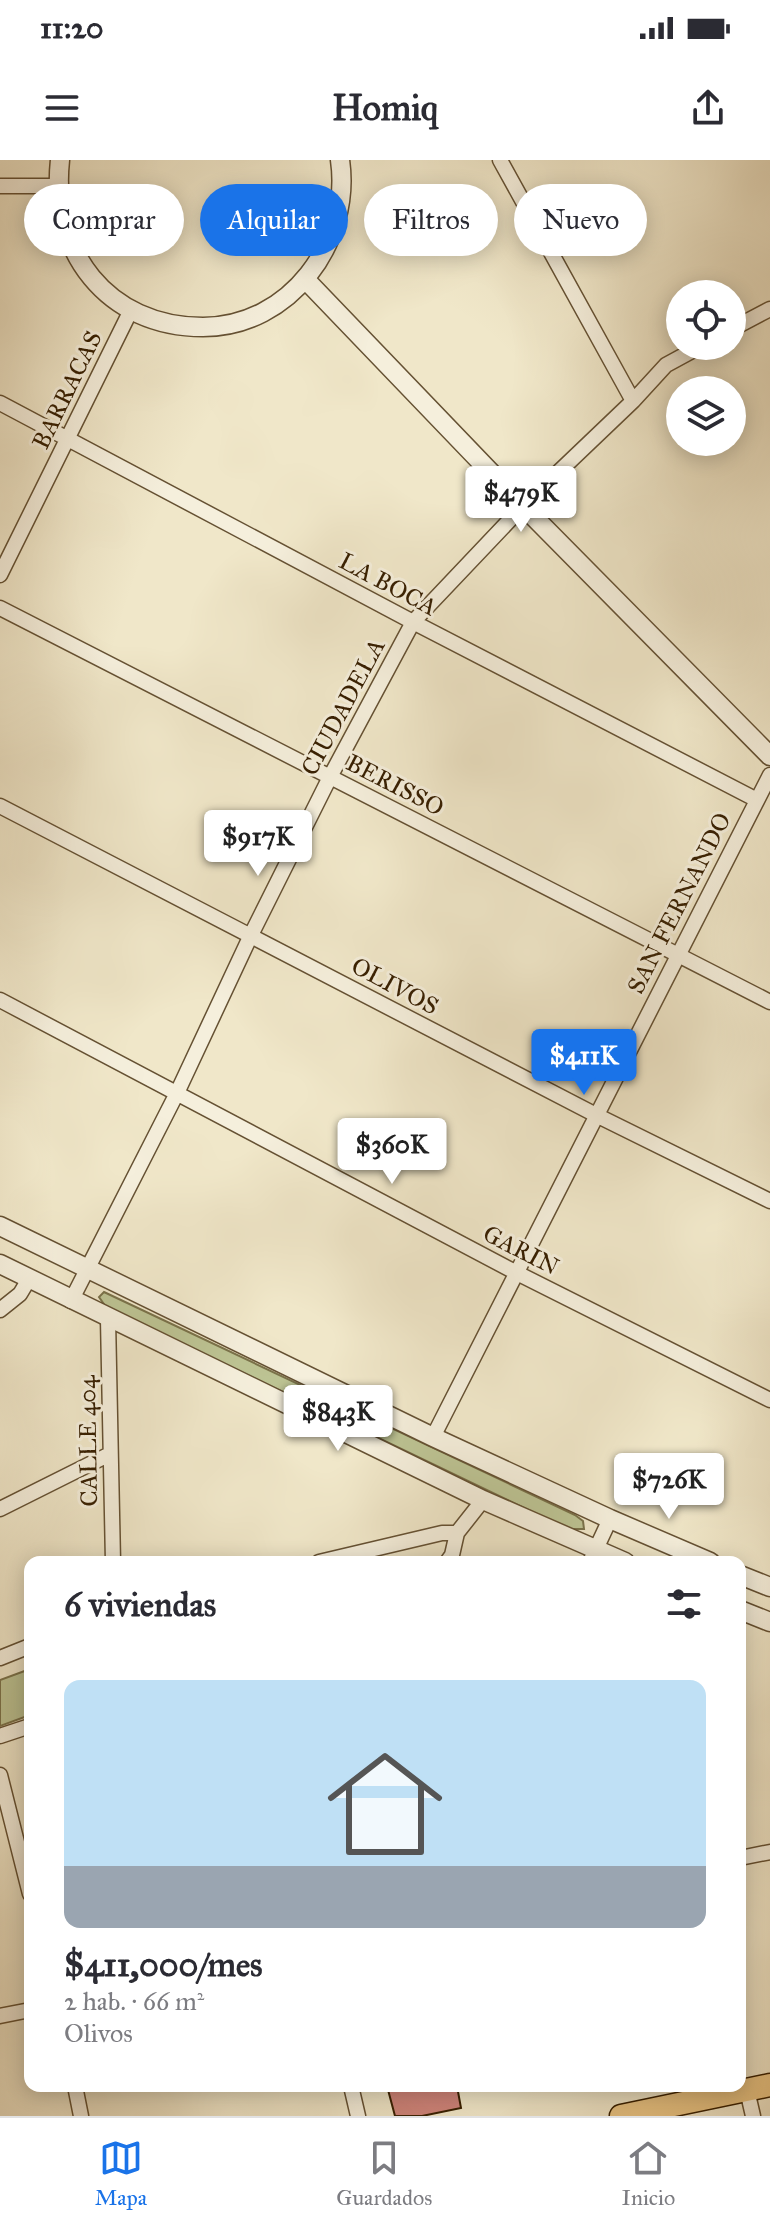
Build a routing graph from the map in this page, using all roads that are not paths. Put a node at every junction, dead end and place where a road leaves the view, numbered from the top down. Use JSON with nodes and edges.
{"nodes":[{"id":1,"x":60,"y":160,"type":"edge"},
{"id":2,"x":340,"y":160,"type":"edge"},
{"id":3,"x":500,"y":160,"type":"edge"},
{"id":4,"x":57,"y":184,"type":"edge"},
{"id":5,"x":0,"y":186,"type":"edge"},
{"id":6,"x":24,"y":186,"type":"edge"},
{"id":7,"x":79,"y":256,"type":"edge"},
{"id":8,"x":306,"y":280,"type":"junction"},
{"id":9,"x":770,"y":309,"type":"edge"},
{"id":10,"x":131,"y":310,"type":"junction"},
{"id":11,"x":746,"y":322,"type":"edge"},
{"id":12,"x":675,"y":360,"type":"edge"},
{"id":13,"x":633,"y":401,"type":"junction"},
{"id":14,"x":0,"y":403,"type":"edge"},
{"id":15,"x":68,"y":437,"type":"junction"},
{"id":16,"x":523,"y":506,"type":"junction"},
{"id":17,"x":0,"y":575,"type":"edge"},
{"id":18,"x":0,"y":608,"type":"edge"},
{"id":19,"x":413,"y":622,"type":"junction"},
{"id":20,"x":770,"y":756,"type":"edge"},
{"id":21,"x":770,"y":775,"type":"edge"},
{"id":22,"x":330,"y":777,"type":"junction"},
{"id":23,"x":757,"y":800,"type":"junction"},
{"id":24,"x":0,"y":806,"type":"edge"},
{"id":25,"x":251,"y":935,"type":"junction"},
{"id":26,"x":678,"y":955,"type":"junction"},
{"id":27,"x":0,"y":1000,"type":"edge"},
{"id":28,"x":770,"y":1002,"type":"edge"},
{"id":29,"x":177,"y":1093,"type":"junction"},
{"id":30,"x":596,"y":1115,"type":"junction"},
{"id":31,"x":770,"y":1201,"type":"edge"},
{"id":32,"x":0,"y":1226,"type":"edge"},
{"id":33,"x":0,"y":1264,"type":"edge"},
{"id":34,"x":86,"y":1268,"type":"junction"},
{"id":35,"x":515,"y":1272,"type":"junction"},
{"id":36,"x":29,"y":1279,"type":"junction"},
{"id":37,"x":71,"y":1301,"type":"junction"},
{"id":38,"x":0,"y":1310,"type":"edge"},
{"id":39,"x":108,"y":1319,"type":"junction"},
{"id":40,"x":770,"y":1400,"type":"edge"},
{"id":41,"x":433,"y":1437,"type":"junction"},
{"id":42,"x":110,"y":1454,"type":"junction"},
{"id":43,"x":483,"y":1500,"type":"junction"},
{"id":44,"x":0,"y":1509,"type":"edge"},
{"id":45,"x":610,"y":1519,"type":"junction"},
{"id":46,"x":457,"y":1533,"type":"junction"},
{"id":47,"x":592,"y":1555,"type":"edge"},
{"id":48,"x":113,"y":1556,"type":"edge"},
{"id":49,"x":344,"y":1556,"type":"edge"},
{"id":50,"x":451,"y":1556,"type":"edge"},
{"id":51,"x":696,"y":1556,"type":"edge"},
{"id":52,"x":746,"y":1577,"type":"edge"},
{"id":53,"x":770,"y":1587,"type":"edge"},
{"id":54,"x":746,"y":1612,"type":"edge"},
{"id":55,"x":770,"y":1622,"type":"edge"},
{"id":56,"x":24,"y":1648,"type":"edge"},
{"id":57,"x":0,"y":1658,"type":"edge"},
{"id":58,"x":24,"y":1728,"type":"edge"},
{"id":59,"x":0,"y":1736,"type":"edge"},
{"id":60,"x":0,"y":1775,"type":"edge"},
{"id":61,"x":770,"y":1852,"type":"edge"},
{"id":62,"x":746,"y":1857,"type":"edge"},
{"id":63,"x":24,"y":1870,"type":"edge"},
{"id":64,"x":24,"y":2011,"type":"edge"},
{"id":65,"x":0,"y":2016,"type":"edge"},
{"id":66,"x":770,"y":2085,"type":"edge"},
{"id":67,"x":747,"y":2090,"type":"joint"},
{"id":68,"x":76,"y":2092,"type":"edge"},
{"id":69,"x":352,"y":2092,"type":"edge"},
{"id":70,"x":706,"y":2092,"type":"edge"},
{"id":71,"x":686,"y":2093,"type":"edge"},
{"id":72,"x":81,"y":2116,"type":"edge"},
{"id":73,"x":358,"y":2116,"type":"edge"},
{"id":74,"x":621,"y":2116,"type":"edge"},
{"id":75,"x":753,"y":2116,"type":"edge"}],
"edges":[{"from":1,"to":4,"type":"street"},
{"from":2,"to":8,"type":"street"},
{"from":3,"to":13,"type":"street"},
{"from":5,"to":6,"type":"street"},
{"from":7,"to":10,"type":"street"},
{"from":8,"to":10,"type":"street"},
{"from":8,"to":16,"type":"street"},
{"from":9,"to":11,"type":"street"},
{"from":10,"to":15,"type":"street","name":"BARRACAS"},
{"from":12,"to":13,"type":"street","name":"CIUDADELA"},
{"from":13,"to":16,"type":"street","name":"CIUDADELA"},
{"from":14,"to":15,"type":"street","name":"LA BOCA"},
{"from":15,"to":17,"type":"street","name":"BARRACAS"},
{"from":15,"to":19,"type":"street","name":"LA BOCA"},
{"from":16,"to":19,"type":"street","name":"CIUDADELA"},
{"from":16,"to":20,"type":"street"},
{"from":18,"to":22,"type":"street","name":"BERISSO"},
{"from":19,"to":22,"type":"street","name":"CIUDADELA"},
{"from":19,"to":23,"type":"street","name":"LA BOCA"},
{"from":21,"to":23,"type":"street","name":"SAN FERNANDO"},
{"from":22,"to":25,"type":"street","name":"CIUDADELA"},
{"from":22,"to":26,"type":"street","name":"BERISSO"},
{"from":23,"to":26,"type":"street","name":"SAN FERNANDO"},
{"from":24,"to":25,"type":"street","name":"OLIVOS"},
{"from":25,"to":29,"type":"street","name":"CIUDADELA"},
{"from":25,"to":30,"type":"street","name":"OLIVOS"},
{"from":26,"to":28,"type":"street","name":"BERISSO"},
{"from":26,"to":30,"type":"street","name":"SAN FERNANDO"},
{"from":27,"to":29,"type":"street","name":"GARIN"},
{"from":29,"to":34,"type":"street","name":"CIUDADELA"},
{"from":29,"to":35,"type":"street","name":"GARIN"},
{"from":30,"to":31,"type":"street","name":"OLIVOS"},
{"from":30,"to":35,"type":"street","name":"SAN FERNANDO"},
{"from":32,"to":34,"type":"street"},
{"from":33,"to":36,"type":"street"},
{"from":34,"to":37,"type":"street","name":"CIUDADELA"},
{"from":34,"to":41,"type":"street"},
{"from":35,"to":40,"type":"street","name":"GARIN"},
{"from":35,"to":41,"type":"street","name":"SAN FERNANDO"},
{"from":36,"to":37,"type":"street"},
{"from":36,"to":38,"type":"street"},
{"from":37,"to":39,"type":"street"},
{"from":39,"to":42,"type":"street","name":"CALLE 404"},
{"from":39,"to":43,"type":"street"},
{"from":41,"to":45,"type":"street"},
{"from":42,"to":44,"type":"street"},
{"from":42,"to":48,"type":"street","name":"CALLE 404"},
{"from":43,"to":46,"type":"street"},
{"from":43,"to":47,"type":"street"},
{"from":45,"to":47,"type":"street"},
{"from":45,"to":51,"type":"street"},
{"from":46,"to":49,"type":"street"},
{"from":46,"to":50,"type":"street"},
{"from":52,"to":53,"type":"street"},
{"from":54,"to":55,"type":"street"},
{"from":56,"to":57,"type":"street"},
{"from":58,"to":59,"type":"street"},
{"from":60,"to":63,"type":"street"},
{"from":61,"to":62,"type":"street"},
{"from":64,"to":65,"type":"street"},
{"from":66,"to":67,"type":"main road"},
{"from":67,"to":75,"type":"street"},
{"from":68,"to":72,"type":"street"},
{"from":69,"to":73,"type":"street"},
{"from":70,"to":71,"type":"main road"},
{"from":71,"to":74,"type":"main road"}]}
